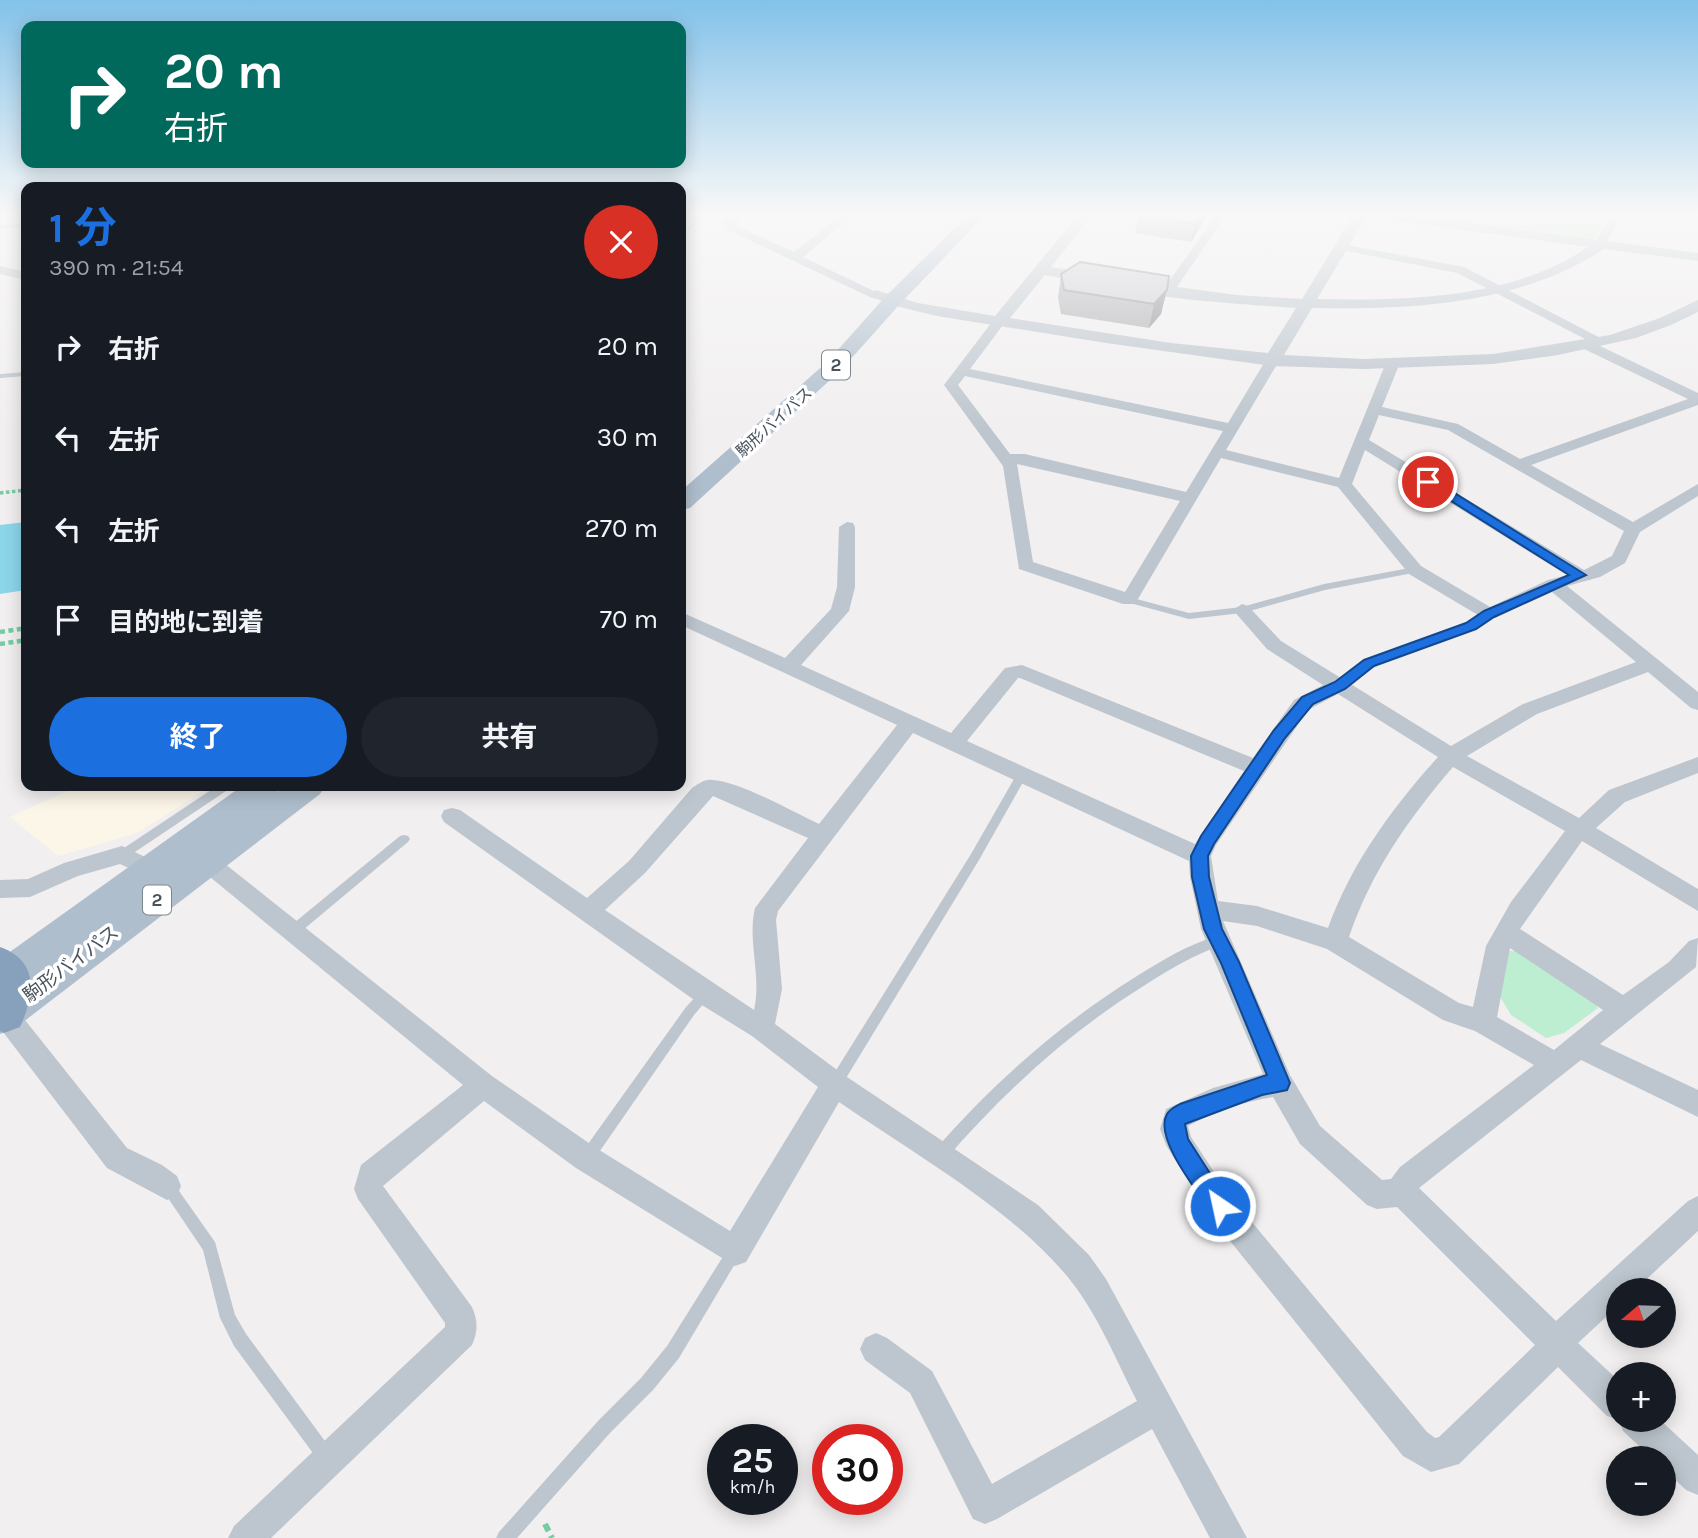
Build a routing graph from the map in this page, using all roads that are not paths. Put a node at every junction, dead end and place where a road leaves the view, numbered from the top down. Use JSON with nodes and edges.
{"nodes":[{"id":1,"x":857,"y":286,"type":"edge"},
{"id":2,"x":895,"y":286,"type":"edge"},
{"id":3,"x":898,"y":286,"type":"edge"},
{"id":4,"x":1028,"y":286,"type":"edge"},
{"id":5,"x":1134,"y":286,"type":"edge"},
{"id":6,"x":1172,"y":286,"type":"edge"},
{"id":7,"x":1317,"y":286,"type":"edge"},
{"id":8,"x":1491,"y":286,"type":"edge"},
{"id":9,"x":1506,"y":286,"type":"edge"},
{"id":10,"x":1497,"y":289,"type":"junction"},
{"id":11,"x":1168,"y":291,"type":"junction"},
{"id":12,"x":884,"y":298,"type":"junction"},
{"id":13,"x":1306,"y":303,"type":"junction"},
{"id":14,"x":1696,"y":308,"type":"edge"},
{"id":15,"x":1000,"y":321,"type":"junction"},
{"id":16,"x":1594,"y":344,"type":"junction"},
{"id":17,"x":1272,"y":362,"type":"junction"},
{"id":18,"x":1392,"y":365,"type":"junction"},
{"id":19,"x":961,"y":371,"type":"junction"},
{"id":20,"x":21,"y":374,"type":"edge"},
{"id":21,"x":0,"y":376,"type":"edge"},
{"id":22,"x":1698,"y":399,"type":"edge"},
{"id":23,"x":1375,"y":410,"type":"junction"},
{"id":24,"x":1232,"y":428,"type":"junction"},
{"id":25,"x":1363,"y":442,"type":"junction"},
{"id":26,"x":1218,"y":453,"type":"junction"},
{"id":27,"x":1007,"y":459,"type":"junction"},
{"id":28,"x":1519,"y":464,"type":"junction"},
{"id":29,"x":686,"y":473,"type":"edge"},
{"id":30,"x":1344,"y":484,"type":"junction"},
{"id":31,"x":1698,"y":489,"type":"edge"},
{"id":32,"x":1190,"y":498,"type":"junction"},
{"id":33,"x":686,"y":499,"type":"edge"},
{"id":34,"x":847,"y":527,"type":"dead end"},
{"id":35,"x":1633,"y":529,"type":"junction"},
{"id":36,"x":1415,"y":570,"type":"junction"},
{"id":37,"x":1579,"y":575,"type":"junction"},
{"id":38,"x":1554,"y":584,"type":"junction"},
{"id":39,"x":1129,"y":600,"type":"junction"},
{"id":40,"x":1242,"y":610,"type":"junction"},
{"id":41,"x":1489,"y":614,"type":"junction"},
{"id":42,"x":686,"y":620,"type":"edge"},
{"id":43,"x":1650,"y":664,"type":"junction"},
{"id":44,"x":787,"y":668,"type":"junction"},
{"id":45,"x":1340,"y":685,"type":"junction"},
{"id":46,"x":1698,"y":703,"type":"edge"},
{"id":47,"x":909,"y":724,"type":"junction"},
{"id":48,"x":953,"y":744,"type":"junction"},
{"id":49,"x":1451,"y":756,"type":"junction"},
{"id":50,"x":1698,"y":765,"type":"edge"},
{"id":51,"x":1257,"y":768,"type":"junction"},
{"id":52,"x":1022,"y":775,"type":"junction"},
{"id":53,"x":219,"y":791,"type":"edge"},
{"id":54,"x":257,"y":791,"type":"edge"},
{"id":55,"x":302,"y":791,"type":"edge"},
{"id":56,"x":452,"y":816,"type":"dead end"},
{"id":57,"x":1580,"y":829,"type":"junction"},
{"id":58,"x":823,"y":835,"type":"junction"},
{"id":59,"x":404,"y":839,"type":"dead end"},
{"id":60,"x":1199,"y":856,"type":"junction"},
{"id":61,"x":137,"y":862,"type":"junction"},
{"id":62,"x":207,"y":862,"type":"junction"},
{"id":63,"x":0,"y":889,"type":"edge"},
{"id":64,"x":1698,"y":901,"type":"edge"},
{"id":65,"x":1208,"y":909,"type":"junction"},
{"id":66,"x":588,"y":911,"type":"junction"},
{"id":67,"x":293,"y":931,"type":"junction"},
{"id":68,"x":1506,"y":933,"type":"junction"},
{"id":69,"x":1218,"y":941,"type":"junction"},
{"id":70,"x":1335,"y":941,"type":"junction"},
{"id":71,"x":1698,"y":948,"type":"edge"},
{"id":72,"x":2,"y":993,"type":"edge"},
{"id":73,"x":705,"y":994,"type":"junction"},
{"id":74,"x":1623,"y":1009,"type":"junction"},
{"id":75,"x":1483,"y":1022,"type":"junction"},
{"id":76,"x":761,"y":1028,"type":"junction"},
{"id":77,"x":1580,"y":1047,"type":"junction"},
{"id":78,"x":1557,"y":1065,"type":"junction"},
{"id":79,"x":1280,"y":1083,"type":"junction"},
{"id":80,"x":835,"y":1084,"type":"junction"},
{"id":81,"x":483,"y":1085,"type":"junction"},
{"id":82,"x":1698,"y":1104,"type":"edge"},
{"id":83,"x":940,"y":1155,"type":"junction"},
{"id":84,"x":586,"y":1158,"type":"junction"},
{"id":85,"x":167,"y":1186,"type":"joint"},
{"id":86,"x":1404,"y":1192,"type":"junction"},
{"id":87,"x":1698,"y":1211,"type":"edge"},
{"id":88,"x":734,"y":1251,"type":"junction"},
{"id":89,"x":1554,"y":1344,"type":"junction"},
{"id":90,"x":876,"y":1349,"type":"dead end"},
{"id":91,"x":1606,"y":1392,"type":"edge"},
{"id":92,"x":1159,"y":1407,"type":"junction"},
{"id":93,"x":1649,"y":1432,"type":"edge"},
{"id":94,"x":328,"y":1460,"type":"junction"},
{"id":95,"x":1698,"y":1478,"type":"edge"},
{"id":96,"x":246,"y":1538,"type":"edge"},
{"id":97,"x":505,"y":1538,"type":"edge"},
{"id":98,"x":1229,"y":1538,"type":"edge"}],
"edges":[{"from":1,"to":12,"type":"street"},
{"from":2,"to":12,"type":"main road","name":"駒形バイパス","number":"2"},
{"from":3,"to":12,"type":"main road","name":"駒形バイパス","number":"2"},
{"from":4,"to":15,"type":"street"},
{"from":5,"to":11,"type":"street"},
{"from":6,"to":11,"type":"street"},
{"from":7,"to":13,"type":"street"},
{"from":8,"to":10,"type":"street"},
{"from":9,"to":10,"type":"street"},
{"from":10,"to":13,"type":"street"},
{"from":10,"to":16,"type":"street"},
{"from":11,"to":13,"type":"street"},
{"from":12,"to":15,"type":"street"},
{"from":12,"to":29,"type":"main road","name":"駒形バイパス","number":"2"},
{"from":12,"to":33,"type":"main road","name":"駒形バイパス","number":"2"},
{"from":13,"to":17,"type":"street"},
{"from":14,"to":16,"type":"street"},
{"from":15,"to":17,"type":"street"},
{"from":15,"to":19,"type":"street"},
{"from":16,"to":18,"type":"street"},
{"from":16,"to":22,"type":"street"},
{"from":17,"to":18,"type":"street"},
{"from":17,"to":24,"type":"street"},
{"from":18,"to":23,"type":"street"},
{"from":19,"to":24,"type":"street"},
{"from":19,"to":27,"type":"street"},
{"from":20,"to":21,"type":"lane"},
{"from":22,"to":28,"type":"street"},
{"from":23,"to":25,"type":"street"},
{"from":23,"to":28,"type":"street"},
{"from":24,"to":26,"type":"street"},
{"from":25,"to":30,"type":"street"},
{"from":25,"to":37,"type":"street"},
{"from":26,"to":30,"type":"street"},
{"from":26,"to":32,"type":"street"},
{"from":27,"to":32,"type":"street"},
{"from":27,"to":39,"type":"street"},
{"from":28,"to":35,"type":"street"},
{"from":30,"to":36,"type":"street"},
{"from":31,"to":35,"type":"street"},
{"from":32,"to":39,"type":"street"},
{"from":34,"to":44,"type":"street"},
{"from":35,"to":37,"type":"street"},
{"from":36,"to":40,"type":"lane"},
{"from":36,"to":41,"type":"street"},
{"from":37,"to":38,"type":"street"},
{"from":38,"to":41,"type":"street"},
{"from":38,"to":43,"type":"street"},
{"from":39,"to":40,"type":"lane"},
{"from":40,"to":45,"type":"street"},
{"from":41,"to":45,"type":"lane"},
{"from":42,"to":44,"type":"street"},
{"from":43,"to":46,"type":"street"},
{"from":43,"to":49,"type":"street"},
{"from":44,"to":47,"type":"street"},
{"from":45,"to":49,"type":"street"},
{"from":45,"to":51,"type":"street"},
{"from":47,"to":48,"type":"street"},
{"from":47,"to":58,"type":"street"},
{"from":48,"to":51,"type":"street"},
{"from":48,"to":52,"type":"street"},
{"from":49,"to":57,"type":"street"},
{"from":49,"to":70,"type":"street"},
{"from":50,"to":57,"type":"street"},
{"from":51,"to":60,"type":"street"},
{"from":52,"to":60,"type":"street"},
{"from":52,"to":80,"type":"lane"},
{"from":53,"to":61,"type":"lane"},
{"from":54,"to":61,"type":"main road","name":"駒形バイパス","number":"2"},
{"from":55,"to":62,"type":"main road","name":"駒形バイパス","number":"2"},
{"from":56,"to":66,"type":"street"},
{"from":57,"to":64,"type":"street"},
{"from":57,"to":68,"type":"street"},
{"from":58,"to":66,"type":"street"},
{"from":58,"to":76,"type":"street"},
{"from":59,"to":67,"type":"lane"},
{"from":60,"to":65,"type":"street"},
{"from":61,"to":63,"type":"street"},
{"from":61,"to":72,"type":"main road","name":"駒形バイパス","number":"2"},
{"from":62,"to":67,"type":"street"},
{"from":62,"to":72,"type":"main road","name":"駒形バイパス","number":"2"},
{"from":65,"to":69,"type":"street"},
{"from":65,"to":70,"type":"street"},
{"from":66,"to":73,"type":"street"},
{"from":67,"to":81,"type":"street"},
{"from":68,"to":74,"type":"street"},
{"from":68,"to":75,"type":"street"},
{"from":69,"to":79,"type":"street"},
{"from":69,"to":83,"type":"lane"},
{"from":70,"to":75,"type":"street"},
{"from":71,"to":74,"type":"street"},
{"from":72,"to":85,"type":"street"},
{"from":73,"to":76,"type":"street"},
{"from":73,"to":84,"type":"lane"},
{"from":74,"to":77,"type":"street"},
{"from":75,"to":78,"type":"street"},
{"from":76,"to":80,"type":"street"},
{"from":77,"to":78,"type":"street"},
{"from":77,"to":82,"type":"street"},
{"from":78,"to":86,"type":"street"},
{"from":79,"to":86,"type":"street"},
{"from":79,"to":89,"type":"street"},
{"from":80,"to":83,"type":"street"},
{"from":80,"to":88,"type":"street"},
{"from":81,"to":84,"type":"street"},
{"from":81,"to":94,"type":"street"},
{"from":83,"to":92,"type":"street"},
{"from":84,"to":88,"type":"street"},
{"from":85,"to":94,"type":"lane"},
{"from":86,"to":89,"type":"street"},
{"from":87,"to":89,"type":"street"},
{"from":88,"to":97,"type":"lane"},
{"from":89,"to":91,"type":"street"},
{"from":90,"to":92,"type":"street"},
{"from":92,"to":98,"type":"street"},
{"from":93,"to":95,"type":"street"},
{"from":94,"to":96,"type":"street"}]}
